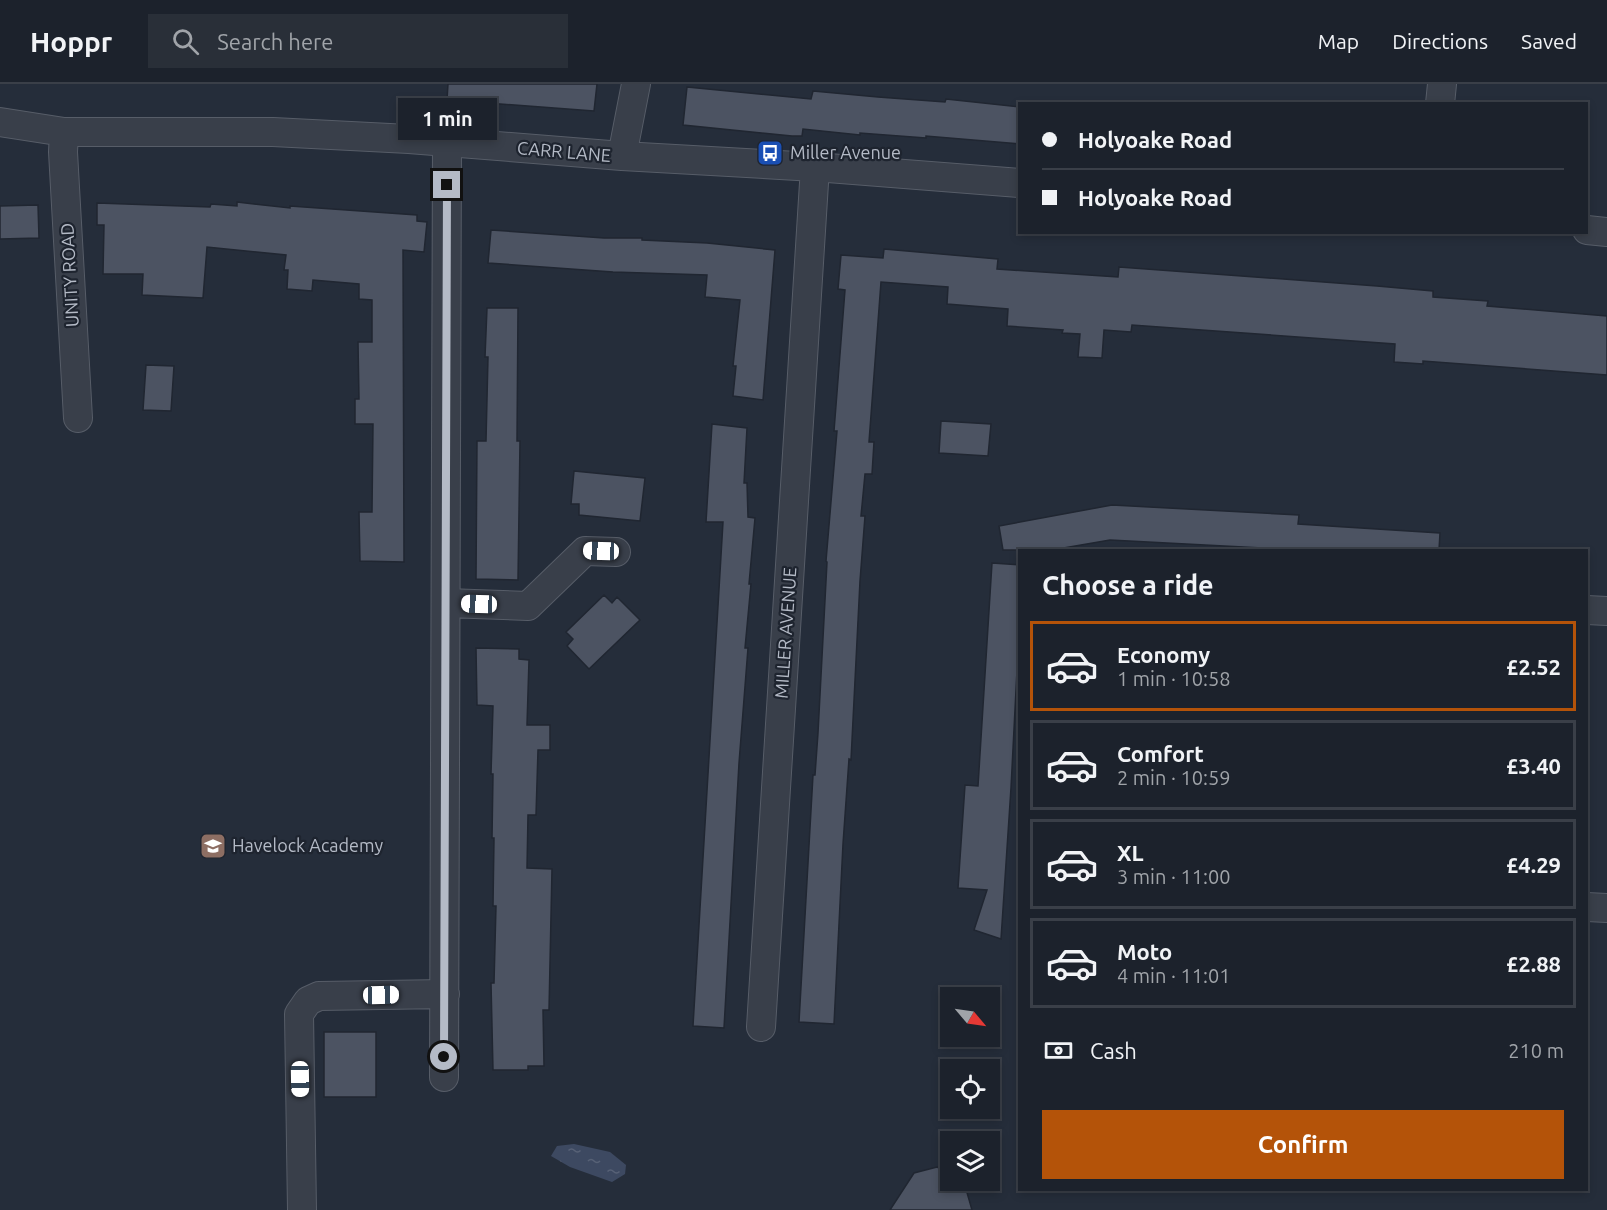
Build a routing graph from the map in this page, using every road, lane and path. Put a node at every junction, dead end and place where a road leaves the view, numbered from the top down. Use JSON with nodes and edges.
{"nodes":[{"id":1,"x":636,"y":84,"type":"edge"},
{"id":2,"x":1442,"y":84,"type":"edge"},
{"id":3,"x":1440,"y":102,"type":"edge"},
{"id":4,"x":0,"y":122,"type":"edge"},
{"id":5,"x":64,"y":132,"type":"junction"},
{"id":6,"x":447,"y":142,"type":"junction"},
{"id":7,"x":622,"y":156,"type":"junction"},
{"id":8,"x":815,"y":167,"type":"junction"},
{"id":9,"x":1018,"y":183,"type":"edge"},
{"id":10,"x":1588,"y":230,"type":"edge"},
{"id":11,"x":1607,"y":232,"type":"edge"},
{"id":12,"x":78,"y":418,"type":"dead end"},
{"id":13,"x":616,"y":552,"type":"dead end"},
{"id":14,"x":446,"y":603,"type":"junction"},
{"id":15,"x":1588,"y":610,"type":"edge"},
{"id":16,"x":1607,"y":611,"type":"edge"},
{"id":17,"x":1588,"y":907,"type":"edge"},
{"id":18,"x":1607,"y":908,"type":"edge"},
{"id":19,"x":445,"y":994,"type":"junction"},
{"id":20,"x":761,"y":1028,"type":"dead end"},
{"id":21,"x":444,"y":1077,"type":"dead end"},
{"id":22,"x":302,"y":1210,"type":"edge"}],
"edges":[{"from":1,"to":7,"type":"street"},
{"from":2,"to":3,"type":"street"},
{"from":4,"to":5,"type":"street","name":"CARR LANE"},
{"from":5,"to":6,"type":"street","name":"CARR LANE"},
{"from":5,"to":12,"type":"street","name":"UNITY ROAD"},
{"from":6,"to":7,"type":"street","name":"CARR LANE"},
{"from":6,"to":14,"type":"street"},
{"from":7,"to":8,"type":"street","name":"CARR LANE"},
{"from":8,"to":9,"type":"street","name":"CARR LANE"},
{"from":8,"to":20,"type":"street","name":"MILLER AVENUE"},
{"from":10,"to":11,"type":"street"},
{"from":13,"to":14,"type":"street"},
{"from":14,"to":19,"type":"street"},
{"from":15,"to":16,"type":"street"},
{"from":17,"to":18,"type":"street"},
{"from":19,"to":21,"type":"street"},
{"from":19,"to":22,"type":"street"}]}
